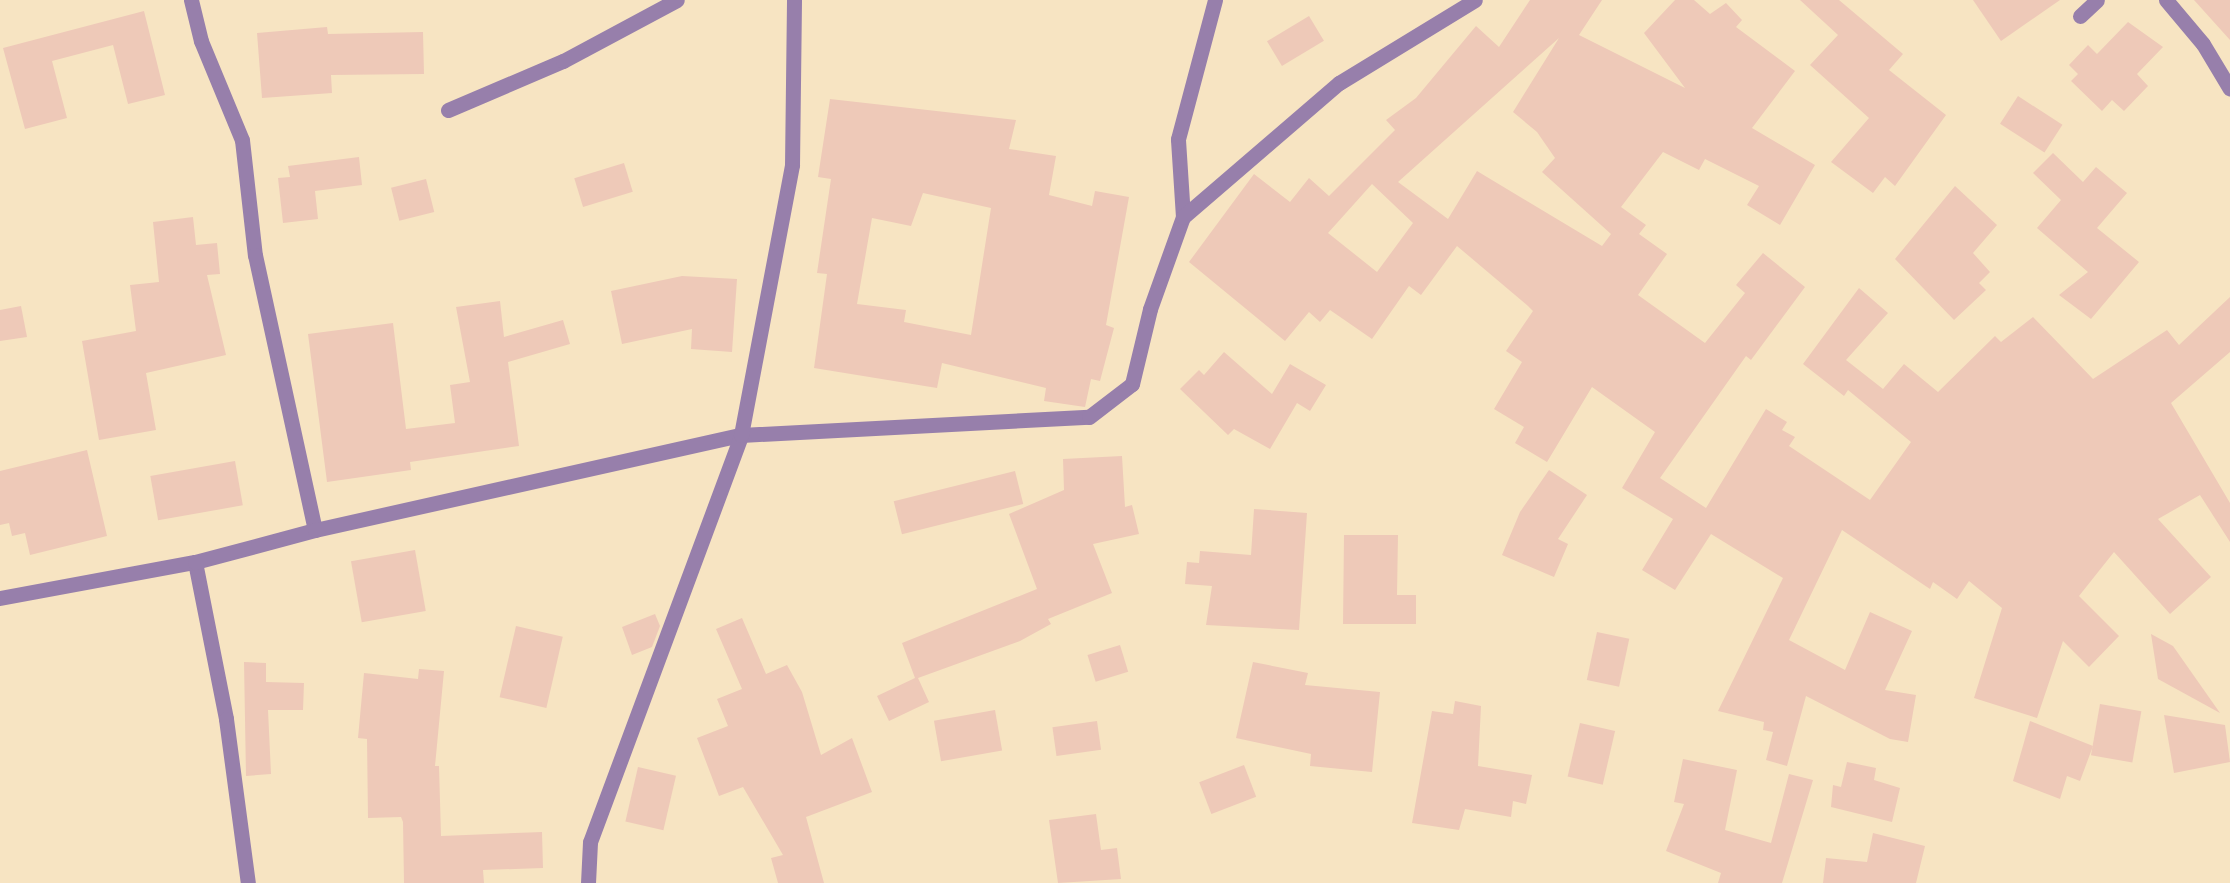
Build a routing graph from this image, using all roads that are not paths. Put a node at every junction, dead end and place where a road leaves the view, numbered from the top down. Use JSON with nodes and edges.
{"nodes":[{"id":1,"x":191,"y":0,"type":"edge"},
{"id":2,"x":677,"y":0,"type":"edge"},
{"id":3,"x":794,"y":0,"type":"edge"},
{"id":4,"x":1215,"y":0,"type":"edge"},
{"id":5,"x":1475,"y":0,"type":"edge"},
{"id":6,"x":2097,"y":0,"type":"edge"},
{"id":7,"x":2166,"y":0,"type":"edge"},
{"id":8,"x":2080,"y":16,"type":"dead end"},
{"id":9,"x":2228,"y":80,"type":"edge"},
{"id":10,"x":448,"y":110,"type":"dead end"},
{"id":11,"x":1183,"y":217,"type":"junction"},
{"id":12,"x":741,"y":435,"type":"junction"},
{"id":13,"x":315,"y":530,"type":"junction"},
{"id":14,"x":195,"y":562,"type":"junction"},
{"id":15,"x":0,"y":598,"type":"edge"},
{"id":16,"x":248,"y":883,"type":"edge"},
{"id":17,"x":588,"y":883,"type":"edge"}],
"edges":[{"from":1,"to":13,"type":"street"},
{"from":2,"to":10,"type":"street"},
{"from":3,"to":12,"type":"street"},
{"from":4,"to":11,"type":"street"},
{"from":5,"to":11,"type":"street"},
{"from":6,"to":8,"type":"street"},
{"from":7,"to":9,"type":"street"},
{"from":11,"to":12,"type":"street"},
{"from":12,"to":13,"type":"street"},
{"from":12,"to":17,"type":"street"},
{"from":13,"to":14,"type":"street"},
{"from":14,"to":15,"type":"street"},
{"from":14,"to":16,"type":"street"}]}
